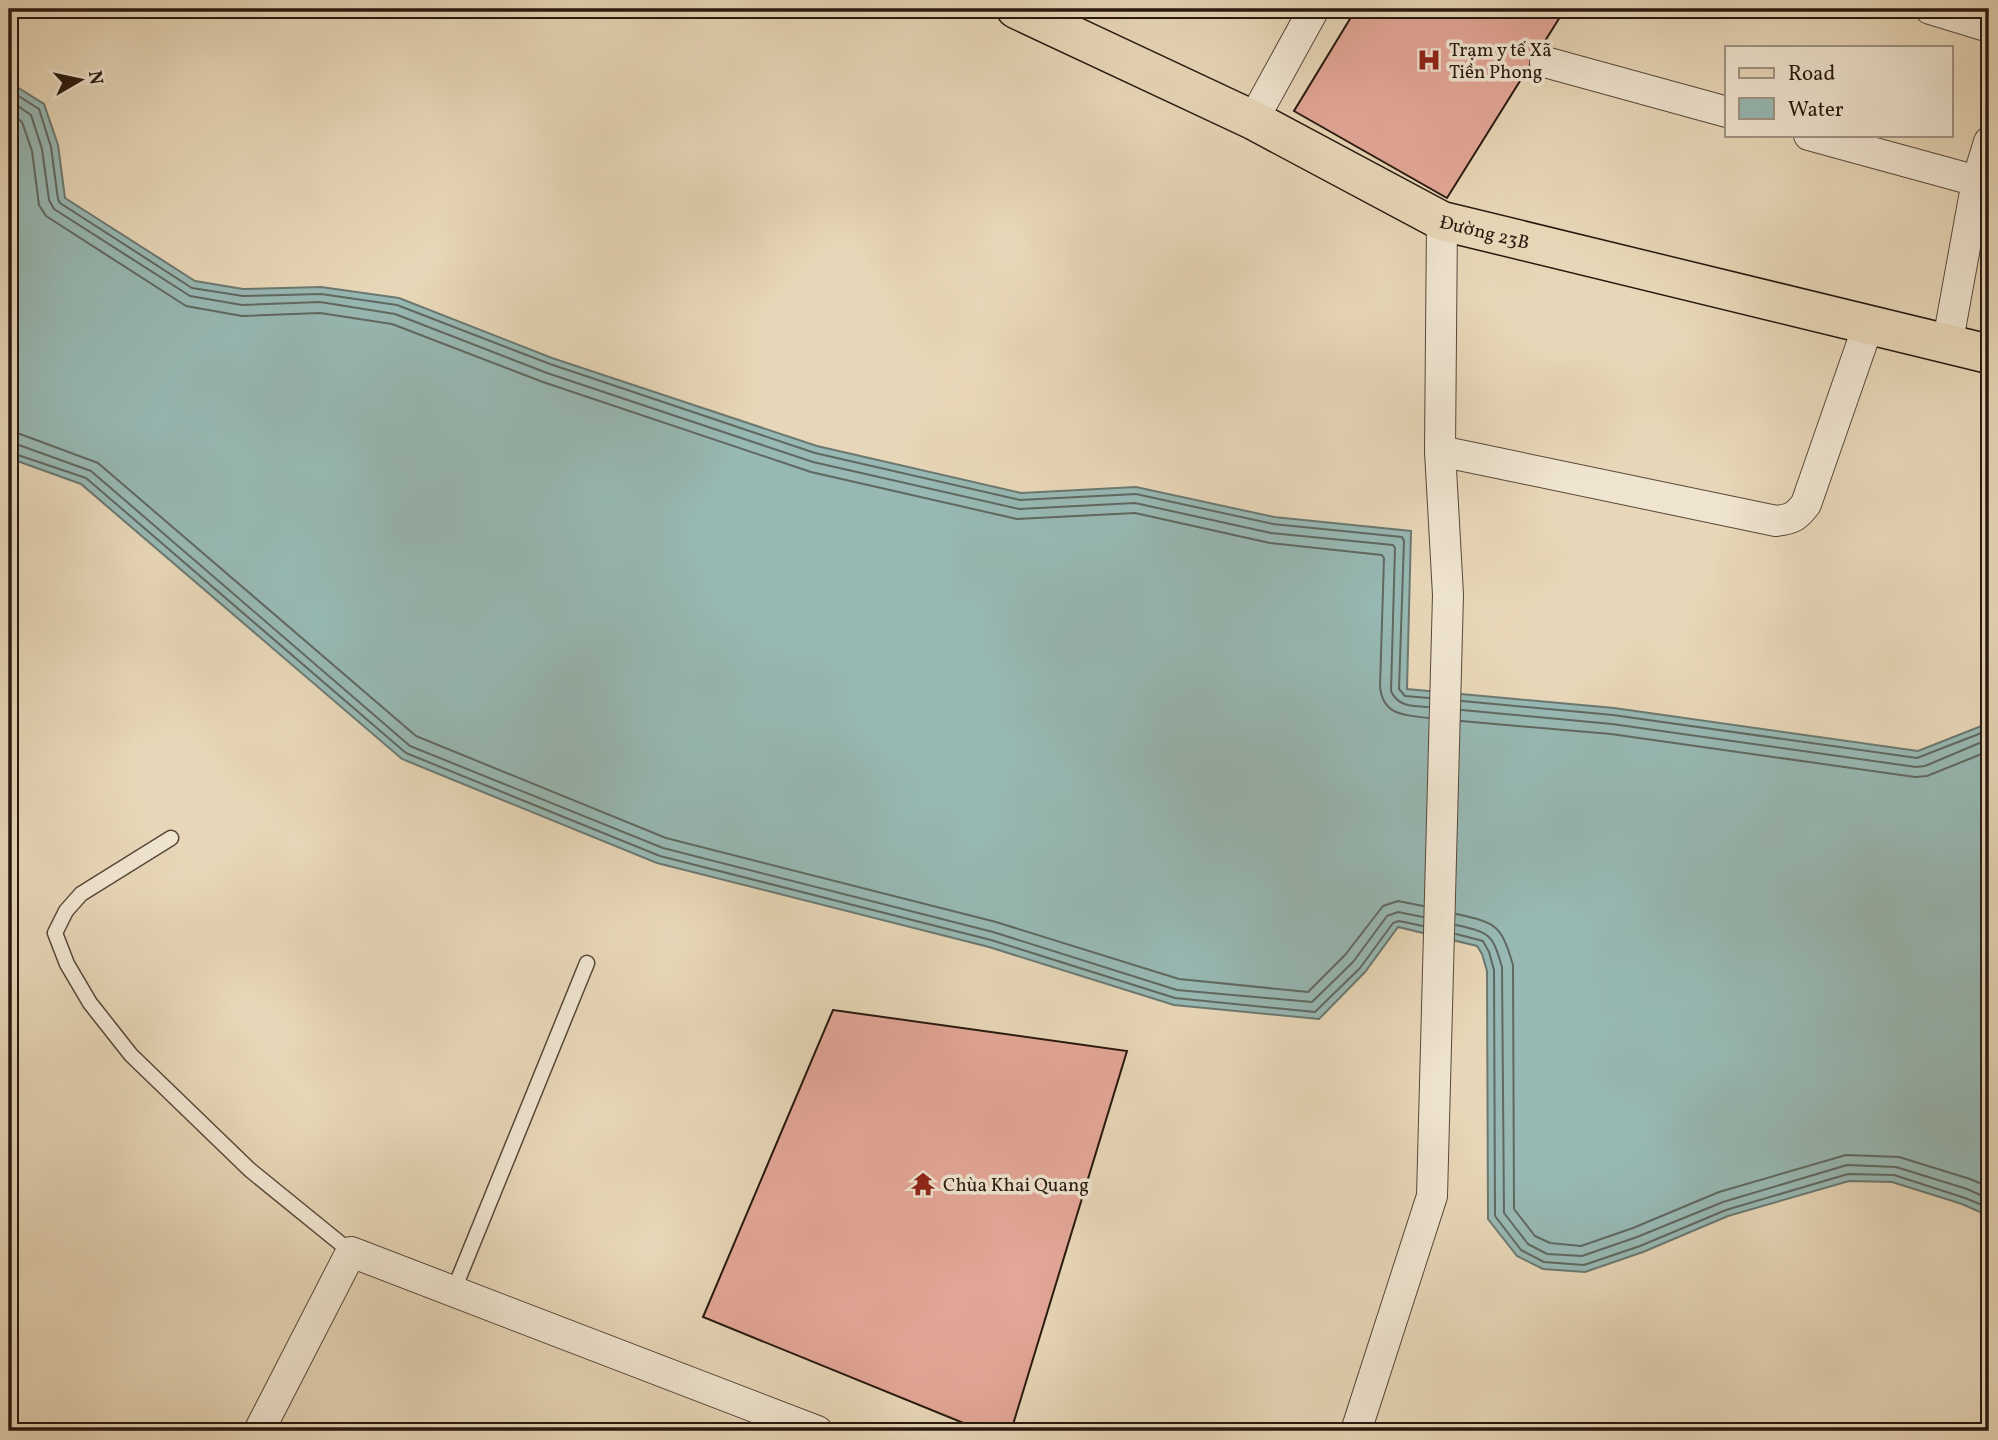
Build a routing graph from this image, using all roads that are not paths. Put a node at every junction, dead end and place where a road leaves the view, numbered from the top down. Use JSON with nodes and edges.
{"nodes":[{"id":1,"x":1016,"y":9,"type":"edge"},
{"id":2,"x":1314,"y":9,"type":"edge"},
{"id":3,"x":1930,"y":9,"type":"edge"},
{"id":4,"x":1989,"y":27,"type":"edge"},
{"id":5,"x":1545,"y":62,"type":"dead end"},
{"id":6,"x":1725,"y":111,"type":"edge"},
{"id":7,"x":1253,"y":120,"type":"junction"},
{"id":8,"x":1812,"y":136,"type":"edge"},
{"id":9,"x":1989,"y":142,"type":"edge"},
{"id":10,"x":1977,"y":181,"type":"junction"},
{"id":11,"x":1441,"y":221,"type":"junction"},
{"id":12,"x":1868,"y":326,"type":"junction"},
{"id":13,"x":1947,"y":345,"type":"junction"},
{"id":14,"x":1989,"y":354,"type":"edge"},
{"id":15,"x":1440,"y":451,"type":"junction"},
{"id":16,"x":171,"y":838,"type":"dead end"},
{"id":17,"x":587,"y":963,"type":"dead end"},
{"id":18,"x":351,"y":1252,"type":"junction"},
{"id":19,"x":453,"y":1292,"type":"junction"},
{"id":20,"x":260,"y":1431,"type":"edge"},
{"id":21,"x":817,"y":1431,"type":"edge"},
{"id":22,"x":1356,"y":1431,"type":"edge"}],
"edges":[{"from":1,"to":7,"type":"main road","name":"Đường 23B"},
{"from":2,"to":7,"type":"street"},
{"from":3,"to":4,"type":"street"},
{"from":5,"to":6,"type":"street"},
{"from":7,"to":11,"type":"main road","name":"Đường 23B"},
{"from":8,"to":10,"type":"street"},
{"from":9,"to":10,"type":"street"},
{"from":10,"to":13,"type":"street"},
{"from":11,"to":12,"type":"main road","name":"Đường 23B"},
{"from":11,"to":15,"type":"street"},
{"from":12,"to":13,"type":"main road","name":"Đường 23B"},
{"from":12,"to":15,"type":"street"},
{"from":13,"to":14,"type":"main road","name":"Đường 23B"},
{"from":15,"to":22,"type":"street"},
{"from":16,"to":18,"type":"lane"},
{"from":17,"to":19,"type":"lane"},
{"from":18,"to":19,"type":"street"},
{"from":18,"to":20,"type":"street"},
{"from":19,"to":21,"type":"street"}]}
